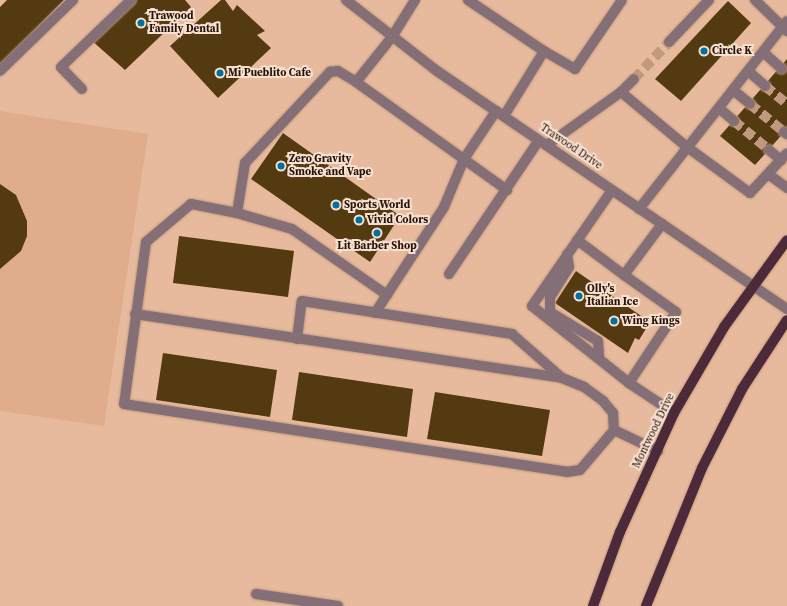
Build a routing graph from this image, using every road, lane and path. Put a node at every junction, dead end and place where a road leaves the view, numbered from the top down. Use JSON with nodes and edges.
{"nodes":[{"id":1,"x":73,"y":0,"type":"edge"},
{"id":2,"x":131,"y":0,"type":"edge"},
{"id":3,"x":346,"y":0,"type":"edge"},
{"id":4,"x":415,"y":0,"type":"edge"},
{"id":5,"x":468,"y":0,"type":"edge"},
{"id":6,"x":622,"y":0,"type":"edge"},
{"id":7,"x":709,"y":0,"type":"edge"},
{"id":8,"x":755,"y":0,"type":"edge"},
{"id":9,"x":786,"y":26,"type":"edge"},
{"id":10,"x":392,"y":37,"type":"junction"},
{"id":11,"x":669,"y":42,"type":"tunnel mouth"},
{"id":12,"x":544,"y":51,"type":"junction"},
{"id":13,"x":763,"y":52,"type":"junction"},
{"id":14,"x":782,"y":69,"type":"dead end"},
{"id":15,"x":0,"y":71,"type":"edge"},
{"id":16,"x":748,"y":71,"type":"junction"},
{"id":17,"x":634,"y":79,"type":"tunnel mouth"},
{"id":18,"x":356,"y":82,"type":"junction"},
{"id":19,"x":765,"y":86,"type":"tunnel mouth"},
{"id":20,"x":82,"y":89,"type":"dead end"},
{"id":21,"x":733,"y":90,"type":"junction"},
{"id":22,"x":621,"y":92,"type":"junction"},
{"id":23,"x":750,"y":104,"type":"tunnel mouth"},
{"id":24,"x":719,"y":108,"type":"junction"},
{"id":25,"x":500,"y":113,"type":"junction"},
{"id":26,"x":734,"y":121,"type":"tunnel mouth"},
{"id":27,"x":543,"y":143,"type":"junction"},
{"id":28,"x":687,"y":147,"type":"junction"},
{"id":29,"x":769,"y":150,"type":"tunnel mouth"},
{"id":30,"x":784,"y":157,"type":"edge"},
{"id":31,"x":464,"y":159,"type":"junction"},
{"id":32,"x":768,"y":174,"type":"junction"},
{"id":33,"x":787,"y":188,"type":"edge"},
{"id":34,"x":506,"y":190,"type":"junction"},
{"id":35,"x":612,"y":190,"type":"junction"},
{"id":36,"x":639,"y":209,"type":"junction"},
{"id":37,"x":237,"y":213,"type":"junction"},
{"id":38,"x":662,"y":224,"type":"junction"},
{"id":39,"x":576,"y":240,"type":"junction"},
{"id":40,"x":787,"y":240,"type":"edge"},
{"id":41,"x":567,"y":254,"type":"junction"},
{"id":42,"x":449,"y":274,"type":"dead end"},
{"id":43,"x":624,"y":276,"type":"junction"},
{"id":44,"x":754,"y":285,"type":"junction"},
{"id":45,"x":387,"y":295,"type":"junction"},
{"id":46,"x":787,"y":309,"type":"edge"},
{"id":47,"x":375,"y":313,"type":"junction"},
{"id":48,"x":135,"y":314,"type":"junction"},
{"id":49,"x":787,"y":320,"type":"edge"},
{"id":50,"x":297,"y":338,"type":"junction"},
{"id":51,"x":599,"y":356,"type":"junction"},
{"id":52,"x":562,"y":378,"type":"junction"},
{"id":53,"x":629,"y":383,"type":"junction"},
{"id":54,"x":674,"y":413,"type":"junction"},
{"id":55,"x":614,"y":430,"type":"junction"},
{"id":56,"x":658,"y":451,"type":"junction"},
{"id":57,"x":256,"y":594,"type":"dead end"},
{"id":58,"x":338,"y":606,"type":"edge"},
{"id":59,"x":593,"y":606,"type":"edge"},
{"id":60,"x":646,"y":606,"type":"edge"}],
"edges":[{"from":1,"to":15,"type":"street"},
{"from":2,"to":20,"type":"street"},
{"from":3,"to":10,"type":"street","name":"Trawood Drive"},
{"from":4,"to":10,"type":"street"},
{"from":5,"to":12,"type":"street"},
{"from":6,"to":12,"type":"street"},
{"from":7,"to":11,"type":"street"},
{"from":8,"to":9,"type":"street"},
{"from":9,"to":13,"type":"street"},
{"from":10,"to":18,"type":"street"},
{"from":10,"to":25,"type":"street","name":"Trawood Drive"},
{"from":12,"to":25,"type":"street"},
{"from":13,"to":14,"type":"street"},
{"from":13,"to":16,"type":"street"},
{"from":16,"to":19,"type":"street"},
{"from":16,"to":21,"type":"street"},
{"from":17,"to":22,"type":"street"},
{"from":18,"to":31,"type":"street"},
{"from":18,"to":37,"type":"street"},
{"from":21,"to":23,"type":"street"},
{"from":21,"to":24,"type":"street"},
{"from":22,"to":27,"type":"street"},
{"from":22,"to":28,"type":"street"},
{"from":24,"to":26,"type":"street"},
{"from":24,"to":28,"type":"street"},
{"from":25,"to":27,"type":"street","name":"Trawood Drive"},
{"from":25,"to":31,"type":"street"},
{"from":27,"to":34,"type":"street"},
{"from":27,"to":35,"type":"street","name":"Trawood Drive"},
{"from":28,"to":32,"type":"street"},
{"from":28,"to":36,"type":"street"},
{"from":29,"to":30,"type":"street"},
{"from":30,"to":32,"type":"street"},
{"from":31,"to":34,"type":"street"},
{"from":31,"to":45,"type":"street"},
{"from":32,"to":33,"type":"street"},
{"from":34,"to":42,"type":"street"},
{"from":35,"to":36,"type":"street","name":"Trawood Drive"},
{"from":35,"to":39,"type":"street"},
{"from":36,"to":38,"type":"street","name":"Trawood Drive"},
{"from":37,"to":45,"type":"street"},
{"from":37,"to":48,"type":"street"},
{"from":38,"to":43,"type":"street"},
{"from":38,"to":44,"type":"street","name":"Trawood Drive"},
{"from":39,"to":41,"type":"street"},
{"from":39,"to":43,"type":"street"},
{"from":40,"to":44,"type":"main road","name":"Montwood Drive"},
{"from":41,"to":51,"type":"street"},
{"from":41,"to":51,"type":"street"},
{"from":43,"to":53,"type":"street"},
{"from":44,"to":46,"type":"street","name":"Trawood Drive"},
{"from":44,"to":54,"type":"main road","name":"Montwood Drive"},
{"from":45,"to":47,"type":"street"},
{"from":47,"to":50,"type":"street"},
{"from":47,"to":52,"type":"street"},
{"from":48,"to":50,"type":"street"},
{"from":48,"to":55,"type":"street"},
{"from":49,"to":60,"type":"main road"},
{"from":50,"to":52,"type":"street"},
{"from":51,"to":53,"type":"street"},
{"from":52,"to":55,"type":"street"},
{"from":53,"to":54,"type":"street"},
{"from":54,"to":56,"type":"main road","name":"Montwood Drive"},
{"from":55,"to":56,"type":"street"},
{"from":56,"to":59,"type":"main road","name":"Montwood Drive"},
{"from":57,"to":58,"type":"street"}]}
